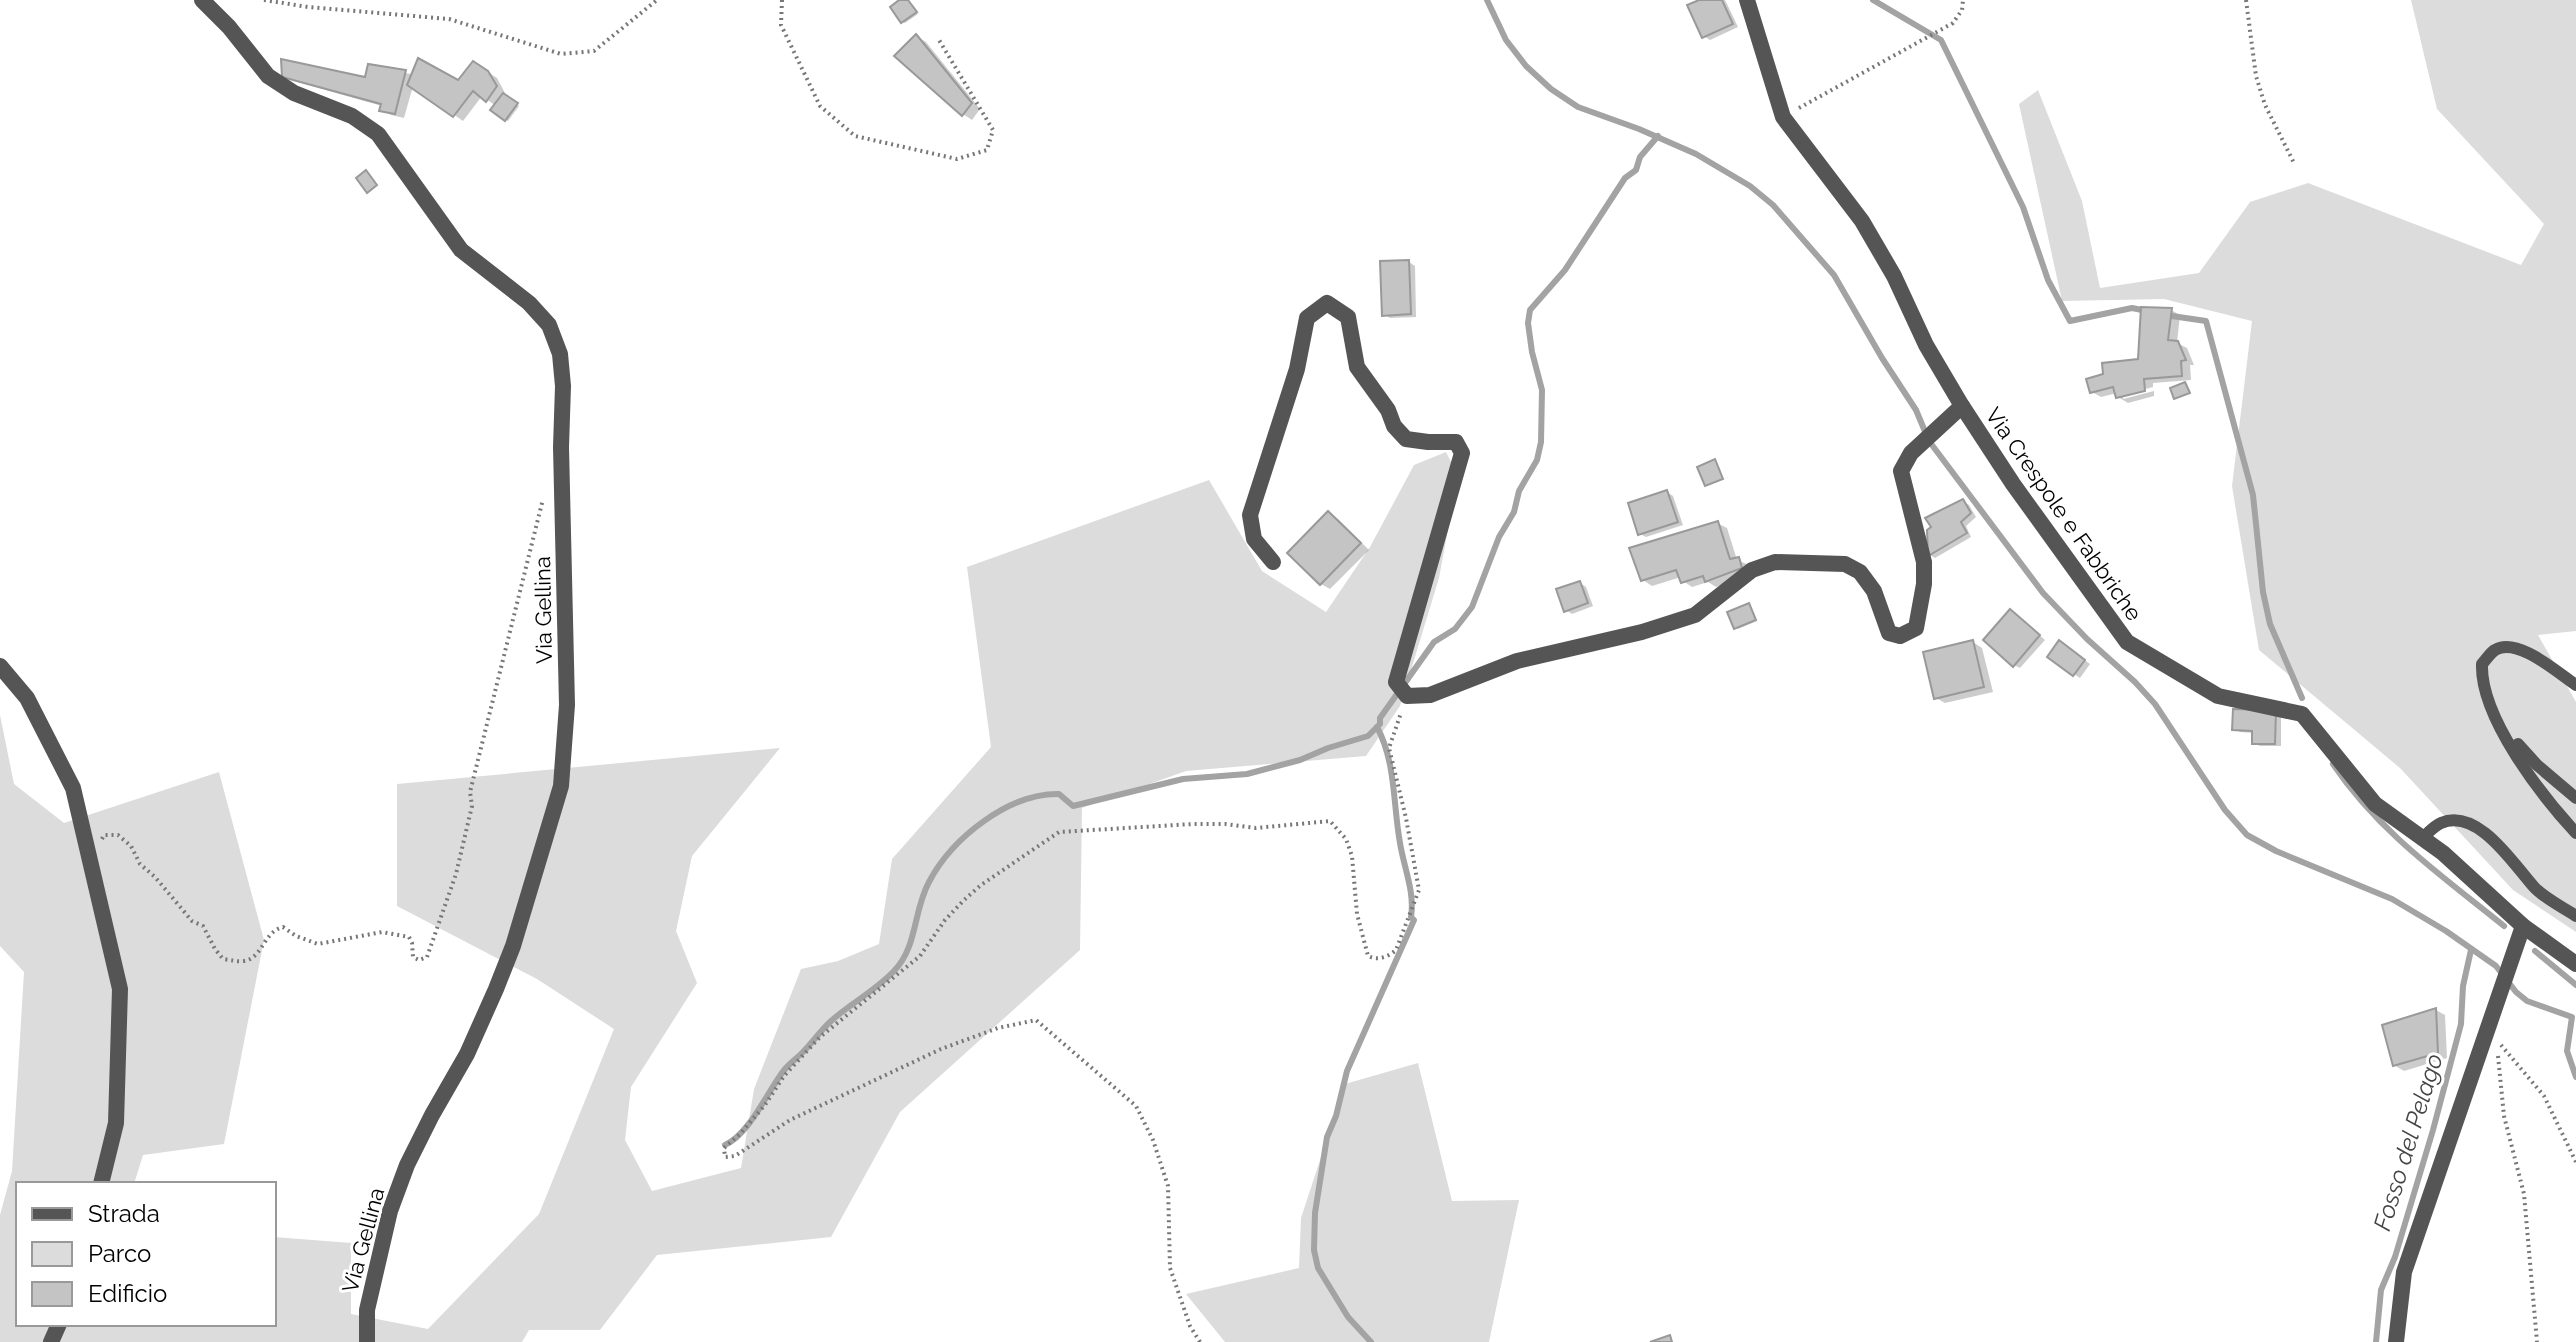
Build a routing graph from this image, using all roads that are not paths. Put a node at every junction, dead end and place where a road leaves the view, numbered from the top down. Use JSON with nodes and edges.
{"nodes":[{"id":1,"x":202,"y":0,"type":"edge"},
{"id":2,"x":1747,"y":0,"type":"edge"},
{"id":3,"x":1957,"y":410,"type":"junction"},
{"id":4,"x":1273,"y":562,"type":"dead end"},
{"id":5,"x":0,"y":666,"type":"edge"},
{"id":6,"x":2576,"y":685,"type":"edge"},
{"id":7,"x":2497,"y":721,"type":"junction"},
{"id":8,"x":2576,"y":798,"type":"edge"},
{"id":9,"x":2576,"y":833,"type":"edge"},
{"id":10,"x":2421,"y":839,"type":"junction"},
{"id":11,"x":2576,"y":916,"type":"edge"},
{"id":12,"x":2523,"y":926,"type":"junction"},
{"id":13,"x":2576,"y":964,"type":"edge"},
{"id":14,"x":101,"y":1182,"type":"edge"},
{"id":15,"x":367,"y":1342,"type":"edge"},
{"id":16,"x":2396,"y":1342,"type":"edge"}],
"edges":[{"from":1,"to":15,"type":"street","name":"Via Gellina"},
{"from":2,"to":3,"type":"street","name":"Via Crespole e Fabbriche"},
{"from":3,"to":4,"type":"street"},
{"from":3,"to":10,"type":"street","name":"Via Crespole e Fabbriche"},
{"from":5,"to":14,"type":"street"},
{"from":6,"to":7,"type":"lane"},
{"from":7,"to":8,"type":"lane"},
{"from":7,"to":9,"type":"lane"},
{"from":10,"to":11,"type":"lane"},
{"from":10,"to":12,"type":"street","name":"Via Crespole e Fabbriche"},
{"from":12,"to":13,"type":"street","name":"Via Crespole e Fabbriche"},
{"from":12,"to":16,"type":"street"}]}
